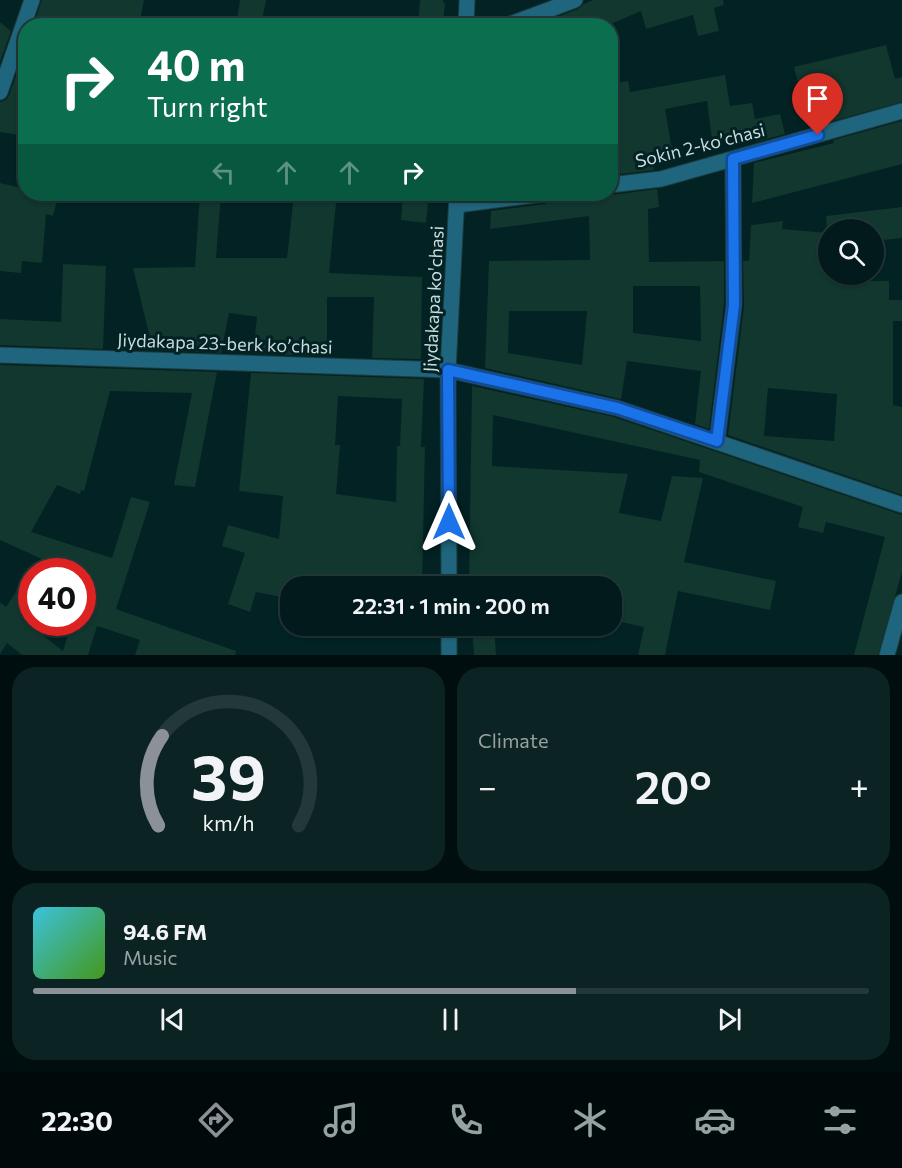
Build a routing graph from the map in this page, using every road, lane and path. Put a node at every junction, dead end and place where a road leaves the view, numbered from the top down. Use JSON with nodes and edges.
{"nodes":[{"id":1,"x":33,"y":0,"type":"edge"},
{"id":2,"x":467,"y":0,"type":"edge"},
{"id":3,"x":575,"y":0,"type":"edge"},
{"id":4,"x":27,"y":18,"type":"edge"},
{"id":5,"x":466,"y":18,"type":"edge"},
{"id":6,"x":527,"y":18,"type":"edge"},
{"id":7,"x":18,"y":42,"type":"edge"},
{"id":8,"x":0,"y":92,"type":"edge"},
{"id":9,"x":902,"y":111,"type":"edge"},
{"id":10,"x":733,"y":159,"type":"junction"},
{"id":11,"x":618,"y":184,"type":"edge"},
{"id":12,"x":457,"y":201,"type":"edge"},
{"id":13,"x":0,"y":355,"type":"edge"},
{"id":14,"x":448,"y":370,"type":"junction"},
{"id":15,"x":717,"y":441,"type":"junction"},
{"id":16,"x":902,"y":505,"type":"edge"},
{"id":17,"x":449,"y":576,"type":"edge"},
{"id":18,"x":902,"y":602,"type":"edge"},
{"id":19,"x":449,"y":636,"type":"edge"},
{"id":20,"x":449,"y":655,"type":"edge"},
{"id":21,"x":887,"y":655,"type":"edge"}],
"edges":[{"from":1,"to":4,"type":"street"},
{"from":2,"to":5,"type":"street"},
{"from":3,"to":6,"type":"street"},
{"from":7,"to":8,"type":"street"},
{"from":9,"to":10,"type":"street","name":"Sokin 2-koʼchasi"},
{"from":10,"to":11,"type":"street","name":"Sokin 2-koʼchasi"},
{"from":10,"to":15,"type":"street"},
{"from":12,"to":14,"type":"street","name":"Jiydakapa ko'chasi"},
{"from":13,"to":14,"type":"street","name":"Jiydakapa 23-berk koʼchasi"},
{"from":14,"to":15,"type":"street","name":"Jiydakapa 23-berk koʼchasi"},
{"from":14,"to":17,"type":"street","name":"Jiydakapa ko'chasi"},
{"from":15,"to":16,"type":"street","name":"Jiydakapa 23-berk koʼchasi"},
{"from":18,"to":21,"type":"street"},
{"from":19,"to":20,"type":"street"}]}
